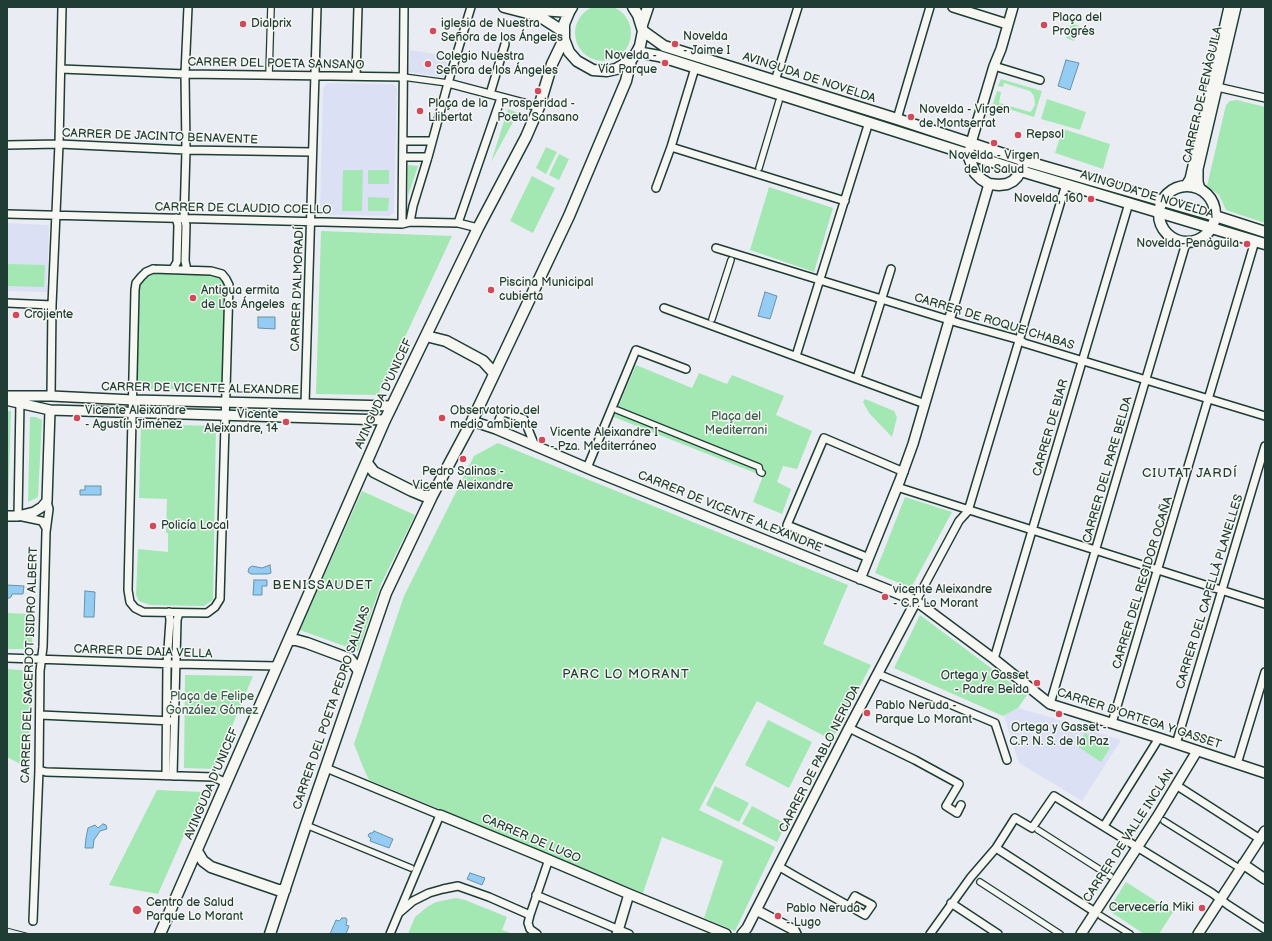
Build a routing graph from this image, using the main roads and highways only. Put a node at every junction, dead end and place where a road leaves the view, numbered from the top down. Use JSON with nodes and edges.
{"nodes":[{"id":1,"x":504,"y":7,"type":"edge"},
{"id":2,"x":530,"y":7,"type":"edge"},
{"id":3,"x":633,"y":7,"type":"edge"},
{"id":4,"x":648,"y":7,"type":"edge"},
{"id":5,"x":570,"y":9,"type":"edge"},
{"id":6,"x":642,"y":28,"type":"junction"},
{"id":7,"x":564,"y":36,"type":"junction"},
{"id":8,"x":634,"y":56,"type":"junction"},
{"id":9,"x":971,"y":143,"type":"junction"},
{"id":10,"x":968,"y":154,"type":"junction"},
{"id":11,"x":1025,"y":161,"type":"junction"},
{"id":12,"x":1021,"y":171,"type":"junction"},
{"id":13,"x":1161,"y":201,"type":"junction"},
{"id":14,"x":1158,"y":212,"type":"junction"},
{"id":15,"x":1216,"y":216,"type":"junction"},
{"id":16,"x":1212,"y":228,"type":"junction"},
{"id":17,"x":1265,"y":232,"type":"edge"},
{"id":18,"x":1260,"y":243,"type":"edge"},
{"id":19,"x":426,"y":336,"type":"junction"},
{"id":20,"x":494,"y":373,"type":"junction"},
{"id":21,"x":367,"y":463,"type":"junction"},
{"id":22,"x":432,"y":496,"type":"junction"},
{"id":23,"x":289,"y":640,"type":"junction"},
{"id":24,"x":359,"y":671,"type":"junction"},
{"id":25,"x":197,"y":851,"type":"junction"},
{"id":26,"x":285,"y":890,"type":"junction"},
{"id":27,"x":160,"y":934,"type":"edge"},
{"id":28,"x":270,"y":934,"type":"edge"}],
"edges":[{"from":1,"to":7,"type":"main road"},
{"from":2,"to":5,"type":"main road"},
{"from":3,"to":6,"type":"main road"},
{"from":4,"to":6,"type":"main road","name":"CARRER DEL POETA PEDRO SALINAS"},
{"from":5,"to":7,"type":"main road","name":"AVINGUDA D'UNICEF"},
{"from":6,"to":8,"type":"main road","name":"CARRER DEL POETA PEDRO SALINAS"},
{"from":6,"to":9,"type":"main road","name":"AVINGUDA DE NOVELDA"},
{"from":7,"to":8,"type":"main road"},
{"from":7,"to":19,"type":"main road","name":"AVINGUDA D'UNICEF"},
{"from":8,"to":10,"type":"main road","name":"AVINGUDA DE NOVELDA"},
{"from":8,"to":20,"type":"main road","name":"CARRER DEL POETA PEDRO SALINAS"},
{"from":9,"to":10,"type":"main road"},
{"from":9,"to":11,"type":"main road","name":"AVINGUDA DE NOVELDA"},
{"from":10,"to":12,"type":"main road","name":"AVINGUDA DE NOVELDA"},
{"from":10,"to":12,"type":"main road"},
{"from":11,"to":12,"type":"main road"},
{"from":11,"to":13,"type":"main road","name":"AVINGUDA DE NOVELDA"},
{"from":12,"to":14,"type":"main road","name":"AVINGUDA DE NOVELDA"},
{"from":13,"to":14,"type":"main road"},
{"from":13,"to":15,"type":"main road","name":"AVINGUDA DE NOVELDA"},
{"from":13,"to":15,"type":"main road"},
{"from":14,"to":16,"type":"main road","name":"AVINGUDA DE NOVELDA"},
{"from":14,"to":16,"type":"main road"},
{"from":15,"to":16,"type":"main road"},
{"from":15,"to":17,"type":"main road","name":"AVINGUDA DE NOVELDA"},
{"from":16,"to":18,"type":"main road","name":"AVINGUDA DE NOVELDA"},
{"from":19,"to":20,"type":"main road","name":"AVINGUDA D'UNICEF"},
{"from":19,"to":21,"type":"main road","name":"AVINGUDA D'UNICEF"},
{"from":20,"to":22,"type":"main road","name":"CARRER DEL POETA PEDRO SALINAS"},
{"from":21,"to":22,"type":"main road","name":"AVINGUDA D'UNICEF"},
{"from":21,"to":23,"type":"main road","name":"AVINGUDA D'UNICEF"},
{"from":22,"to":24,"type":"main road","name":"CARRER DEL POETA PEDRO SALINAS"},
{"from":23,"to":24,"type":"main road"},
{"from":23,"to":25,"type":"main road","name":"AVINGUDA D'UNICEF"},
{"from":24,"to":26,"type":"main road","name":"CARRER DEL POETA PEDRO SALINAS"},
{"from":25,"to":26,"type":"main road","name":"AVINGUDA D'UNICEF"},
{"from":25,"to":27,"type":"main road","name":"AVINGUDA D'UNICEF"},
{"from":26,"to":28,"type":"main road","name":"CARRER DEL POETA PEDRO SALINAS"}]}
